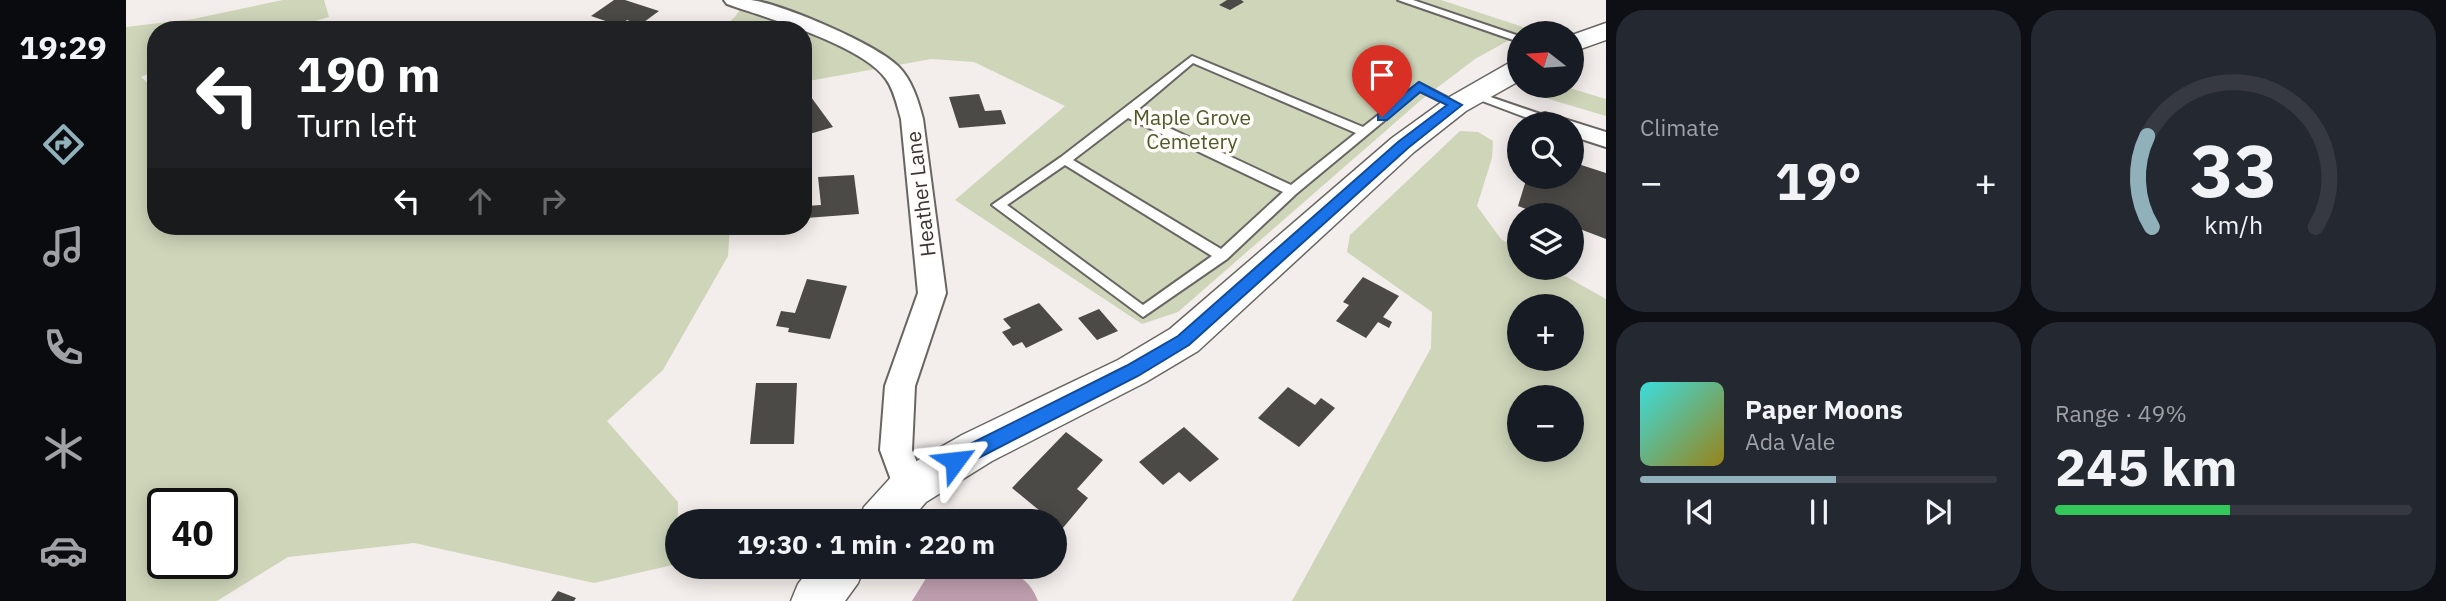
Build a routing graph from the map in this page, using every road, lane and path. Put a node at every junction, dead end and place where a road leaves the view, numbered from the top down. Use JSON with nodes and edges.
{"nodes":[{"id":1,"x":734,"y":0,"type":"edge"},
{"id":2,"x":1403,"y":0,"type":"edge"},
{"id":3,"x":789,"y":21,"type":"edge"},
{"id":4,"x":812,"y":30,"type":"edge"},
{"id":5,"x":1606,"y":31,"type":"edge"},
{"id":6,"x":1507,"y":36,"type":"edge"},
{"id":7,"x":1584,"y":39,"type":"edge"},
{"id":8,"x":1507,"y":76,"type":"edge"},
{"id":9,"x":1464,"y":100,"type":"junction"},
{"id":10,"x":1512,"y":112,"type":"edge"},
{"id":11,"x":1127,"y":113,"type":"junction"},
{"id":12,"x":1364,"y":132,"type":"junction"},
{"id":13,"x":1584,"y":132,"type":"edge"},
{"id":14,"x":1606,"y":140,"type":"edge"},
{"id":15,"x":1065,"y":160,"type":"junction"},
{"id":16,"x":1292,"y":191,"type":"junction"},
{"id":17,"x":1222,"y":256,"type":"junction"},
{"id":18,"x":910,"y":488,"type":"junction"},
{"id":19,"x":891,"y":509,"type":"edge"},
{"id":20,"x":832,"y":579,"type":"edge"},
{"id":21,"x":815,"y":601,"type":"edge"}],
"edges":[{"from":1,"to":3,"type":"street","name":"Heather Lane"},
{"from":2,"to":6,"type":"lane"},
{"from":4,"to":18,"type":"street","name":"Heather Lane"},
{"from":5,"to":7,"type":"street"},
{"from":8,"to":9,"type":"street"},
{"from":9,"to":10,"type":"lane"},
{"from":9,"to":12,"type":"lane"},
{"from":9,"to":18,"type":"street"},
{"from":11,"to":12,"type":"lane"},
{"from":11,"to":15,"type":"lane"},
{"from":11,"to":16,"type":"lane"},
{"from":12,"to":16,"type":"lane"},
{"from":13,"to":14,"type":"street"},
{"from":15,"to":17,"type":"lane"},
{"from":15,"to":17,"type":"lane"},
{"from":16,"to":17,"type":"lane"},
{"from":18,"to":19,"type":"street"},
{"from":20,"to":21,"type":"street"}]}
